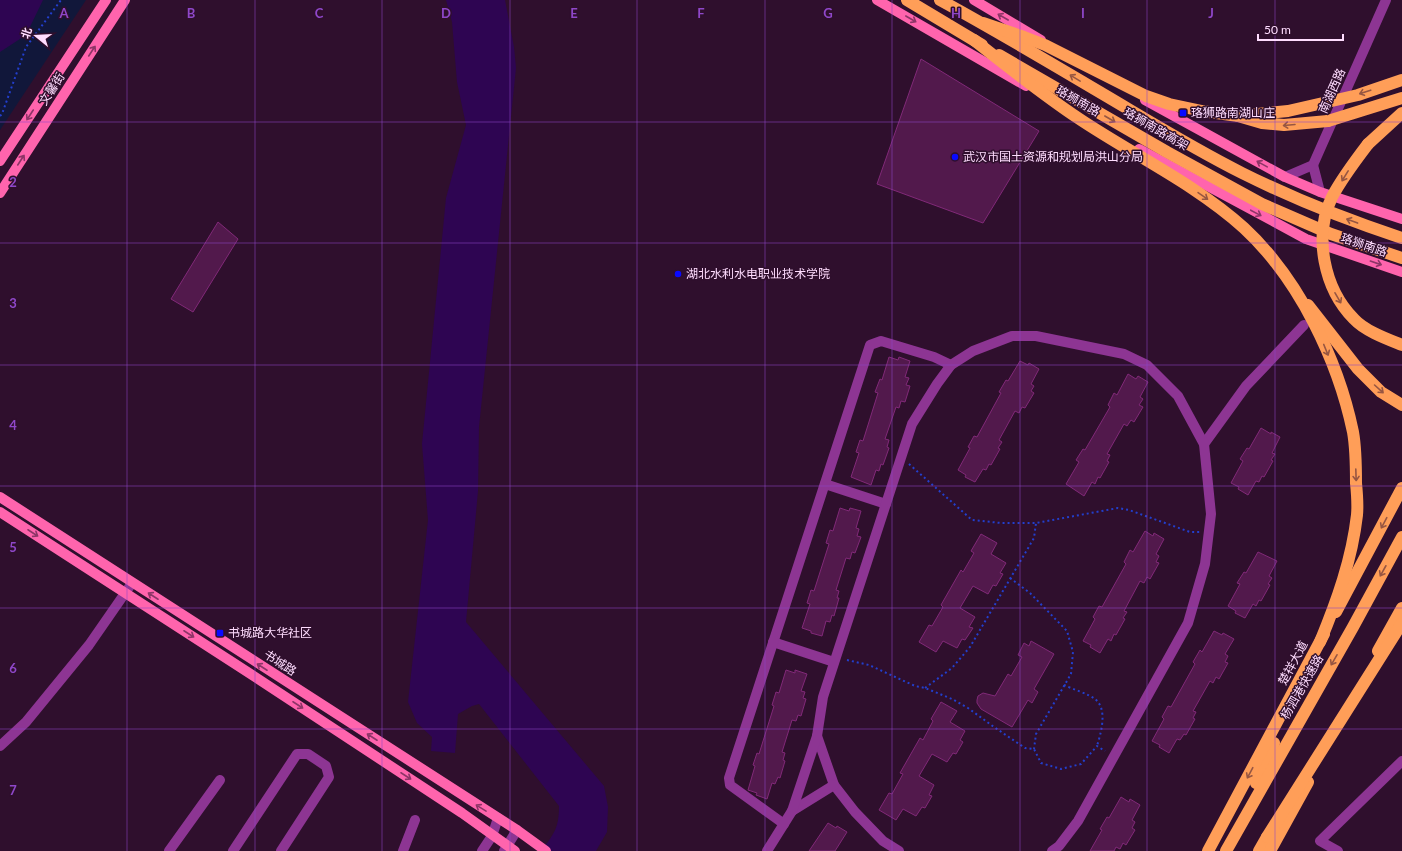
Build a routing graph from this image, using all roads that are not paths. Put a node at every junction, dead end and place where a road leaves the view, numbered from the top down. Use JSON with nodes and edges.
{"nodes":[{"id":1,"x":106,"y":0,"type":"edge"},
{"id":2,"x":125,"y":0,"type":"edge"},
{"id":3,"x":877,"y":0,"type":"edge"},
{"id":4,"x":907,"y":0,"type":"edge"},
{"id":5,"x":940,"y":0,"type":"edge"},
{"id":6,"x":974,"y":0,"type":"edge"},
{"id":7,"x":1386,"y":0,"type":"edge"},
{"id":8,"x":983,"y":23,"type":"junction"},
{"id":9,"x":974,"y":40,"type":"junction"},
{"id":10,"x":1402,"y":80,"type":"edge"},
{"id":11,"x":1402,"y":98,"type":"edge"},
{"id":12,"x":1402,"y":113,"type":"edge"},
{"id":13,"x":1238,"y":116,"type":"junction"},
{"id":14,"x":0,"y":161,"type":"edge"},
{"id":15,"x":1313,"y":165,"type":"junction"},
{"id":16,"x":1285,"y":177,"type":"junction"},
{"id":17,"x":1320,"y":192,"type":"junction"},
{"id":18,"x":0,"y":193,"type":"edge"},
{"id":19,"x":1402,"y":219,"type":"edge"},
{"id":20,"x":1402,"y":238,"type":"edge"},
{"id":21,"x":1402,"y":258,"type":"edge"},
{"id":22,"x":1402,"y":272,"type":"edge"},
{"id":23,"x":1296,"y":291,"type":"junction"},
{"id":24,"x":1304,"y":325,"type":"dead end"},
{"id":25,"x":1402,"y":345,"type":"edge"},
{"id":26,"x":951,"y":365,"type":"junction"},
{"id":27,"x":1402,"y":405,"type":"edge"},
{"id":28,"x":1204,"y":444,"type":"junction"},
{"id":29,"x":825,"y":484,"type":"junction"},
{"id":30,"x":1402,"y":488,"type":"edge"},
{"id":31,"x":0,"y":497,"type":"edge"},
{"id":32,"x":886,"y":504,"type":"junction"},
{"id":33,"x":0,"y":512,"type":"edge"},
{"id":34,"x":1402,"y":537,"type":"edge"},
{"id":35,"x":132,"y":583,"type":"junction"},
{"id":36,"x":125,"y":592,"type":"junction"},
{"id":37,"x":1402,"y":608,"type":"edge"},
{"id":38,"x":1402,"y":623,"type":"edge"},
{"id":39,"x":773,"y":642,"type":"junction"},
{"id":40,"x":835,"y":660,"type":"junction"},
{"id":41,"x":817,"y":736,"type":"junction"},
{"id":42,"x":0,"y":746,"type":"edge"},
{"id":43,"x":1402,"y":761,"type":"edge"},
{"id":44,"x":220,"y":780,"type":"dead end"},
{"id":45,"x":834,"y":785,"type":"junction"},
{"id":46,"x":792,"y":811,"type":"junction"},
{"id":47,"x":498,"y":818,"type":"junction"},
{"id":48,"x":414,"y":820,"type":"dead end"},
{"id":49,"x":784,"y":824,"type":"junction"},
{"id":50,"x":517,"y":830,"type":"junction"},
{"id":51,"x":492,"y":836,"type":"junction"},
{"id":52,"x":509,"y":849,"type":"edge"},
{"id":53,"x":169,"y":851,"type":"edge"},
{"id":54,"x":233,"y":851,"type":"edge"},
{"id":55,"x":281,"y":851,"type":"edge"},
{"id":56,"x":404,"y":851,"type":"edge"},
{"id":57,"x":482,"y":851,"type":"edge"},
{"id":58,"x":546,"y":851,"type":"edge"},
{"id":59,"x":767,"y":851,"type":"edge"},
{"id":60,"x":899,"y":851,"type":"edge"},
{"id":61,"x":1052,"y":851,"type":"edge"},
{"id":62,"x":1208,"y":851,"type":"edge"},
{"id":63,"x":1225,"y":851,"type":"edge"},
{"id":64,"x":1260,"y":851,"type":"edge"},
{"id":65,"x":1270,"y":851,"type":"edge"},
{"id":66,"x":1338,"y":851,"type":"edge"}],
"edges":[{"from":1,"to":14,"type":"main road","name":"文馨街","one_way":true},
{"from":18,"to":2,"type":"main road","name":"文馨街","one_way":true},
{"from":3,"to":22,"type":"main road","name":"珞狮南路","one_way":true},
{"from":4,"to":9,"type":"highway","name":"珞狮南路高架"},
{"from":5,"to":8,"type":"highway","name":"珞狮南路高架"},
{"from":16,"to":6,"type":"main road","one_way":true},
{"from":7,"to":15,"type":"street","name":"南湖西路"},
{"from":8,"to":13,"type":"highway","bridge":true},
{"from":20,"to":8,"type":"highway","name":"珞狮南路高架","one_way":true,"bridge":true},
{"from":9,"to":21,"type":"highway","name":"珞狮南路高架","one_way":true,"bridge":true},
{"from":9,"to":23,"type":"highway","one_way":true,"bridge":true},
{"from":10,"to":13,"type":"highway","one_way":true,"bridge":true},
{"from":11,"to":13,"type":"highway","one_way":true,"bridge":true},
{"from":12,"to":25,"type":"highway","one_way":true,"bridge":true},
{"from":15,"to":16,"type":"street"},
{"from":15,"to":17,"type":"street"},
{"from":16,"to":17,"type":"main road"},
{"from":17,"to":19,"type":"main road"},
{"from":23,"to":27,"type":"highway","one_way":true,"bridge":true},
{"from":23,"to":63,"type":"highway","one_way":true,"bridge":true},
{"from":24,"to":28,"type":"street"},
{"from":26,"to":28,"type":"street"},
{"from":26,"to":29,"type":"street"},
{"from":26,"to":32,"type":"street"},
{"from":28,"to":61,"type":"street"},
{"from":29,"to":32,"type":"street"},
{"from":29,"to":39,"type":"street"},
{"from":30,"to":62,"type":"highway","name":"楚祥大道","one_way":true},
{"from":31,"to":35,"type":"main road","name":"书城路"},
{"from":32,"to":40,"type":"street"},
{"from":33,"to":36,"type":"main road","name":"书城路","one_way":true},
{"from":34,"to":63,"type":"highway","name":"杨泗港快速路","one_way":true},
{"from":35,"to":36,"type":"street"},
{"from":47,"to":35,"type":"main road","name":"书城路","one_way":true},
{"from":36,"to":42,"type":"street"},
{"from":36,"to":51,"type":"main road","name":"书城路","one_way":true},
{"from":37,"to":65,"type":"highway"},
{"from":38,"to":64,"type":"highway","bridge":true},
{"from":39,"to":40,"type":"street"},
{"from":39,"to":49,"type":"street"},
{"from":40,"to":41,"type":"street"},
{"from":41,"to":45,"type":"street"},
{"from":41,"to":46,"type":"street"},
{"from":43,"to":66,"type":"street"},
{"from":44,"to":53,"type":"street"},
{"from":45,"to":46,"type":"street"},
{"from":45,"to":60,"type":"street"},
{"from":46,"to":49,"type":"street"},
{"from":47,"to":50,"type":"main road","name":"书城路"},
{"from":47,"to":51,"type":"street"},
{"from":48,"to":56,"type":"street"},
{"from":49,"to":59,"type":"street"},
{"from":50,"to":52,"type":"street"},
{"from":50,"to":58,"type":"main road","name":"书城路"},
{"from":51,"to":52,"type":"main road","name":"书城路"},
{"from":51,"to":57,"type":"street"},
{"from":54,"to":55,"type":"street"}]}
